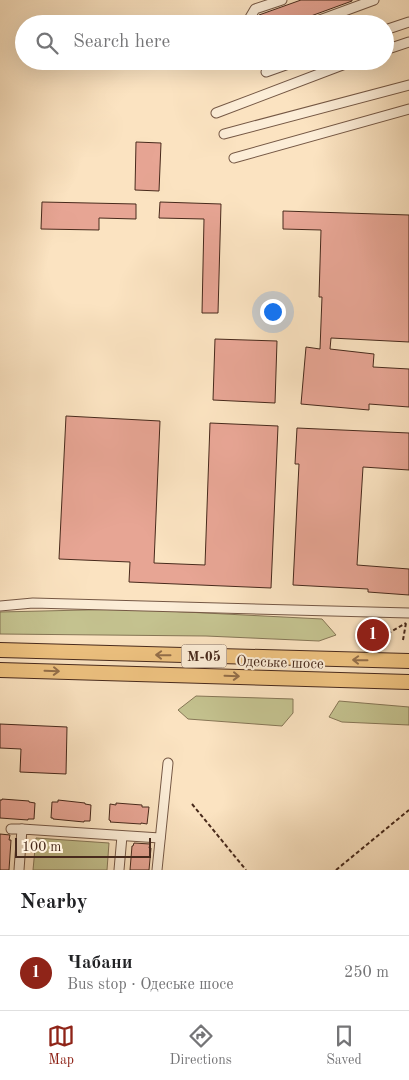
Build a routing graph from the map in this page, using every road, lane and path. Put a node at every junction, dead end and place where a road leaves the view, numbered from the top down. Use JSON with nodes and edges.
{"nodes":[{"id":1,"x":282,"y":0,"type":"edge"},
{"id":2,"x":374,"y":0,"type":"edge"},
{"id":3,"x":252,"y":15,"type":"edge"},
{"id":4,"x":333,"y":15,"type":"edge"},
{"id":5,"x":409,"y":22,"type":"edge"},
{"id":6,"x":394,"y":27,"type":"edge"},
{"id":7,"x":409,"y":42,"type":"edge"},
{"id":8,"x":394,"y":47,"type":"edge"},
{"id":9,"x":272,"y":70,"type":"edge"},
{"id":10,"x":329,"y":70,"type":"edge"},
{"id":11,"x":266,"y":72,"type":"dead end"},
{"id":12,"x":409,"y":85,"type":"edge"},
{"id":13,"x":409,"y":109,"type":"edge"},
{"id":14,"x":216,"y":113,"type":"dead end"},
{"id":15,"x":224,"y":134,"type":"dead end"},
{"id":16,"x":234,"y":158,"type":"dead end"},
{"id":17,"x":0,"y":606,"type":"edge"},
{"id":18,"x":408,"y":613,"type":"edge"},
{"id":19,"x":406,"y":623,"type":"junction"},
{"id":20,"x":382,"y":637,"type":"dead end"},
{"id":21,"x":403,"y":640,"type":"dead end"},
{"id":22,"x":0,"y":650,"type":"edge"},
{"id":23,"x":409,"y":661,"type":"edge"},
{"id":24,"x":1,"y":671,"type":"edge"},
{"id":25,"x":409,"y":682,"type":"edge"},
{"id":26,"x":168,"y":763,"type":"dead end"},
{"id":27,"x":192,"y":804,"type":"dead end"},
{"id":28,"x":409,"y":810,"type":"edge"},
{"id":29,"x":11,"y":829,"type":"dead end"},
{"id":30,"x":22,"y":829,"type":"junction"},
{"id":31,"x":122,"y":836,"type":"junction"},
{"id":32,"x":160,"y":838,"type":"junction"},
{"id":33,"x":19,"y":870,"type":"edge"},
{"id":34,"x":119,"y":870,"type":"edge"},
{"id":35,"x":157,"y":870,"type":"edge"},
{"id":36,"x":246,"y":870,"type":"edge"},
{"id":37,"x":336,"y":870,"type":"edge"}],
"edges":[{"from":1,"to":3,"type":"lane"},
{"from":2,"to":4,"type":"lane"},
{"from":5,"to":6,"type":"lane"},
{"from":7,"to":8,"type":"lane"},
{"from":9,"to":11,"type":"lane"},
{"from":10,"to":14,"type":"lane"},
{"from":12,"to":15,"type":"lane"},
{"from":13,"to":16,"type":"lane"},
{"from":17,"to":18,"type":"lane"},
{"from":18,"to":19,"type":"path"},
{"from":19,"to":20,"type":"path"},
{"from":19,"to":21,"type":"path"},
{"from":23,"to":22,"type":"highway","name":"Одеське шосе","number":"М-05","one_way":true},
{"from":24,"to":25,"type":"highway","name":"Одеське шосе","number":"М-05","one_way":true},
{"from":26,"to":32,"type":"lane"},
{"from":27,"to":36,"type":"path"},
{"from":28,"to":37,"type":"path"},
{"from":29,"to":30,"type":"lane"},
{"from":30,"to":31,"type":"lane"},
{"from":30,"to":33,"type":"lane"},
{"from":31,"to":32,"type":"lane"},
{"from":31,"to":34,"type":"lane"},
{"from":32,"to":35,"type":"lane"}]}
